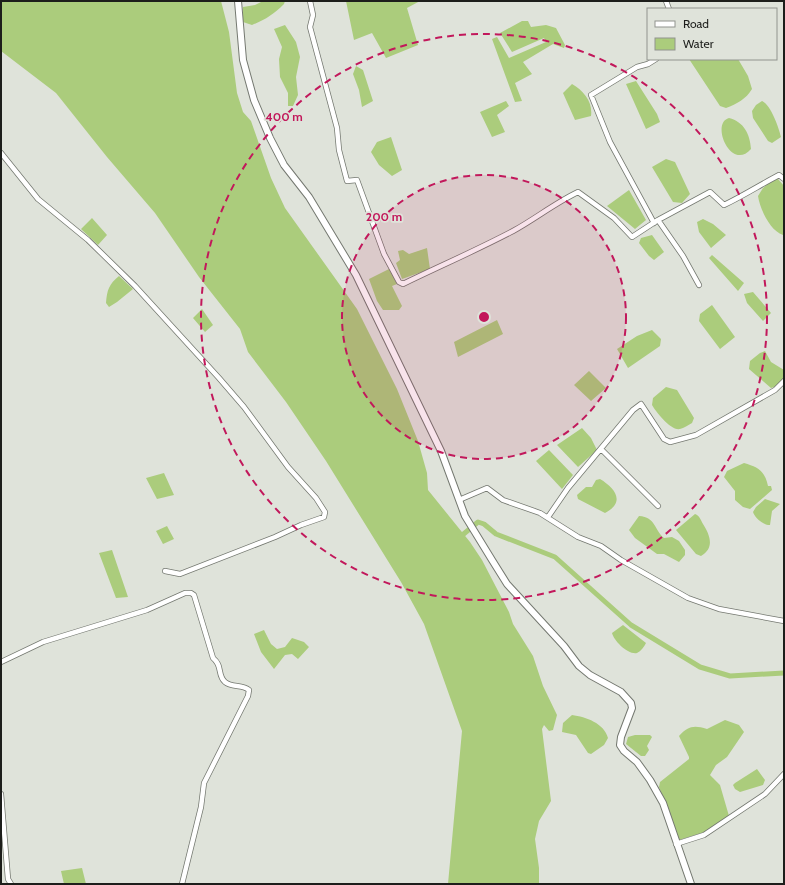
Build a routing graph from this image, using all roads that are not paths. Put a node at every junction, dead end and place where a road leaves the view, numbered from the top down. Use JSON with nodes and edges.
{"nodes":[{"id":1,"x":238,"y":1,"type":"edge"},
{"id":2,"x":310,"y":1,"type":"edge"},
{"id":3,"x":654,"y":60,"type":"edge"},
{"id":4,"x":1,"y":153,"type":"edge"},
{"id":5,"x":784,"y":179,"type":"edge"},
{"id":6,"x":656,"y":222,"type":"junction"},
{"id":7,"x":699,"y":285,"type":"dead end"},
{"id":8,"x":784,"y":381,"type":"edge"},
{"id":9,"x":601,"y":449,"type":"junction"},
{"id":10,"x":459,"y":500,"type":"junction"},
{"id":11,"x":658,"y":506,"type":"dead end"},
{"id":12,"x":548,"y":517,"type":"junction"},
{"id":13,"x":165,"y":571,"type":"dead end"},
{"id":14,"x":784,"y":621,"type":"edge"},
{"id":15,"x":1,"y":662,"type":"edge"},
{"id":16,"x":784,"y":774,"type":"edge"},
{"id":17,"x":1,"y":794,"type":"edge"},
{"id":18,"x":676,"y":844,"type":"junction"},
{"id":19,"x":11,"y":884,"type":"edge"},
{"id":20,"x":182,"y":884,"type":"edge"},
{"id":21,"x":691,"y":884,"type":"edge"}],
"edges":[{"from":1,"to":10,"type":"main road"},
{"from":2,"to":6,"type":"street"},
{"from":3,"to":6,"type":"street"},
{"from":4,"to":13,"type":"street"},
{"from":5,"to":6,"type":"street"},
{"from":6,"to":7,"type":"street"},
{"from":8,"to":9,"type":"street"},
{"from":9,"to":11,"type":"street"},
{"from":9,"to":12,"type":"street"},
{"from":10,"to":12,"type":"street"},
{"from":10,"to":18,"type":"main road"},
{"from":12,"to":14,"type":"street"},
{"from":15,"to":20,"type":"street"},
{"from":16,"to":18,"type":"street"},
{"from":17,"to":19,"type":"street"},
{"from":18,"to":21,"type":"main road"}]}
